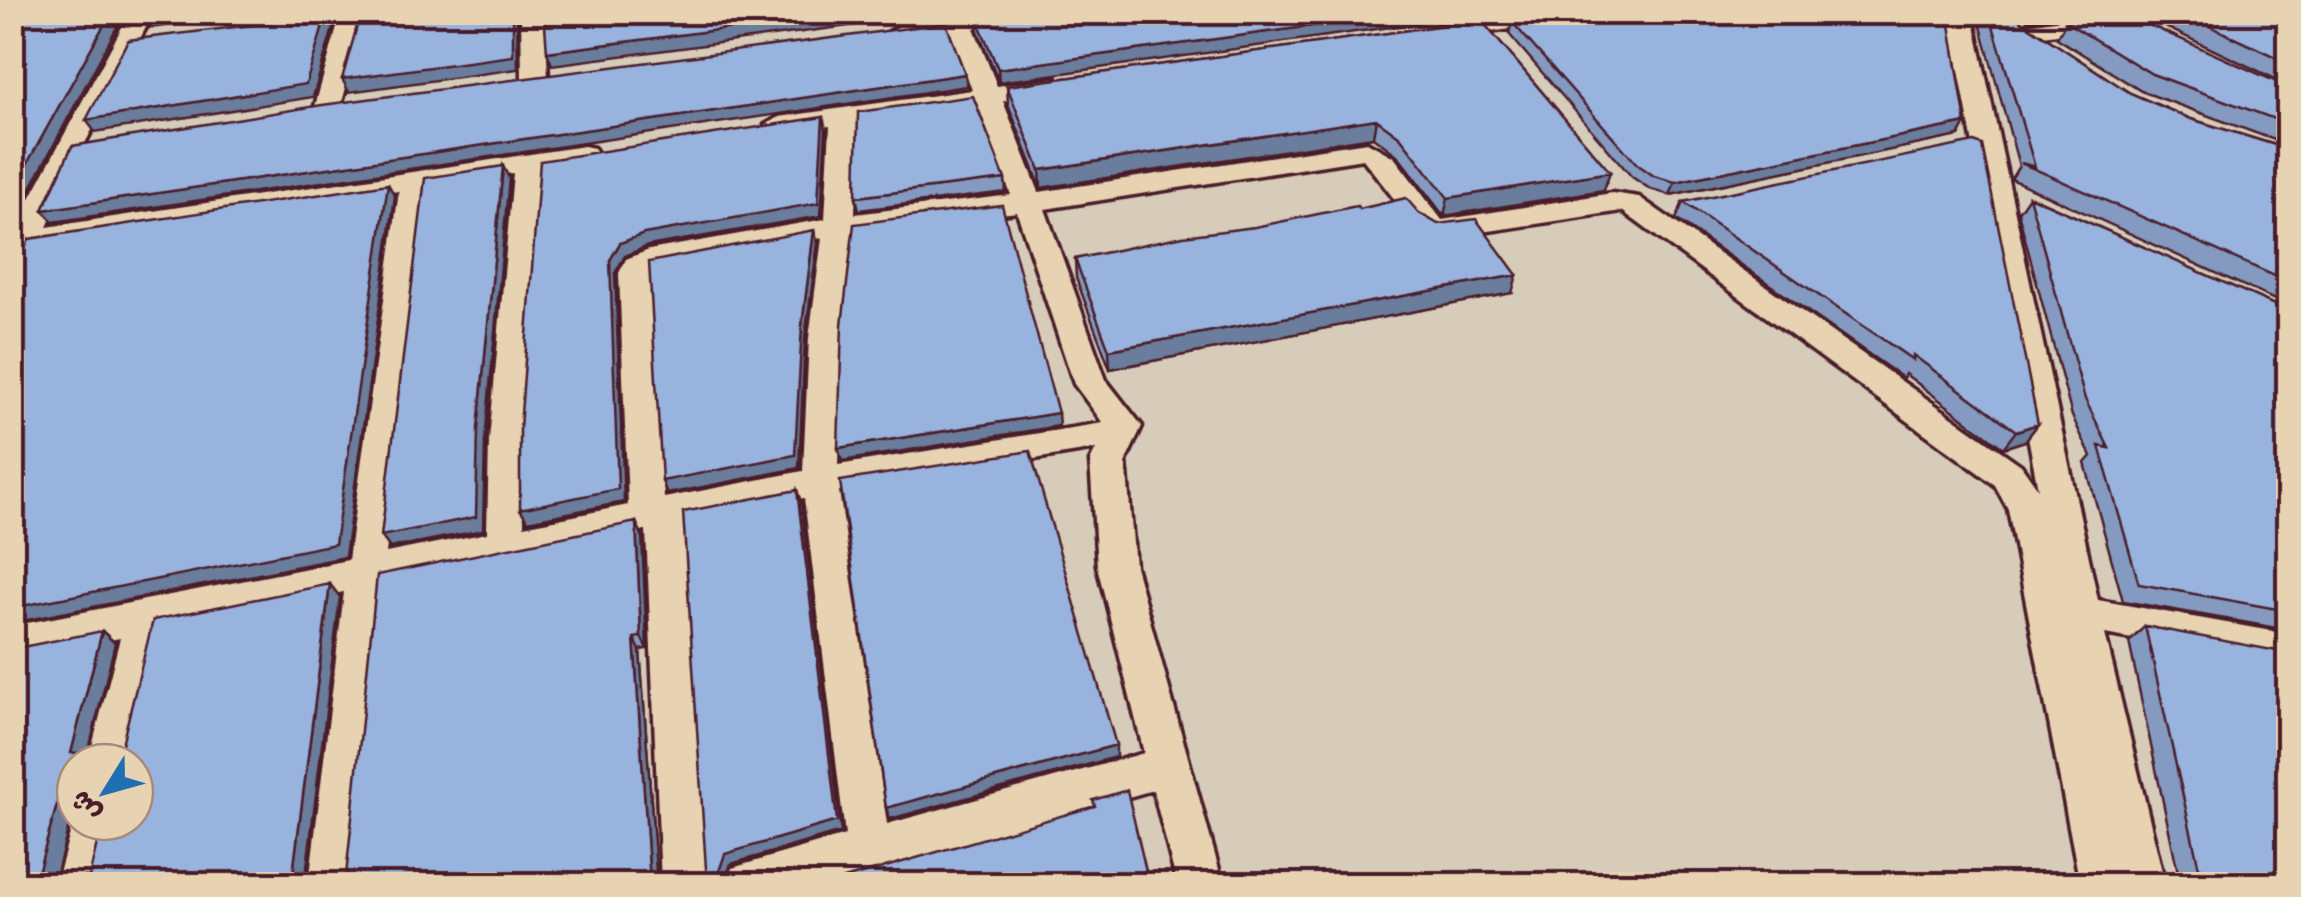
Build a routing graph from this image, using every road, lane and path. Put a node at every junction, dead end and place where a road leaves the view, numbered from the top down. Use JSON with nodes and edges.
{"nodes":[{"id":1,"x":142,"y":12,"type":"edge"},
{"id":2,"x":534,"y":12,"type":"edge"},
{"id":3,"x":1035,"y":12,"type":"edge"},
{"id":4,"x":1586,"y":12,"type":"edge"},
{"id":5,"x":1960,"y":12,"type":"edge"},
{"id":6,"x":2166,"y":12,"type":"edge"},
{"id":7,"x":363,"y":14,"type":"edge"},
{"id":8,"x":958,"y":18,"type":"edge"},
{"id":9,"x":2120,"y":19,"type":"junction"},
{"id":10,"x":264,"y":26,"type":"edge"},
{"id":11,"x":1486,"y":27,"type":"junction"},
{"id":12,"x":882,"y":34,"type":"edge"},
{"id":13,"x":1408,"y":36,"type":"edge"},
{"id":14,"x":160,"y":38,"type":"edge"},
{"id":15,"x":2171,"y":42,"type":"edge"},
{"id":16,"x":125,"y":43,"type":"junction"},
{"id":17,"x":2048,"y":50,"type":"edge"},
{"id":18,"x":1510,"y":56,"type":"edge"},
{"id":19,"x":535,"y":79,"type":"edge"},
{"id":20,"x":1082,"y":82,"type":"edge"},
{"id":21,"x":986,"y":96,"type":"junction"},
{"id":22,"x":365,"y":101,"type":"edge"},
{"id":23,"x":844,"y":115,"type":"junction"},
{"id":24,"x":745,"y":130,"type":"edge"},
{"id":25,"x":105,"y":142,"type":"edge"},
{"id":26,"x":68,"y":149,"type":"junction"},
{"id":27,"x":607,"y":151,"type":"edge"},
{"id":28,"x":528,"y":163,"type":"junction"},
{"id":29,"x":1608,"y":171,"type":"edge"},
{"id":30,"x":415,"y":178,"type":"junction"},
{"id":31,"x":1994,"y":186,"type":"junction"},
{"id":32,"x":2028,"y":201,"type":"edge"},
{"id":33,"x":1028,"y":202,"type":"junction"},
{"id":34,"x":1688,"y":204,"type":"edge"},
{"id":35,"x":839,"y":226,"type":"junction"},
{"id":36,"x":19,"y":240,"type":"edge"},
{"id":37,"x":12,"y":270,"type":"edge"},
{"id":38,"x":1124,"y":432,"type":"junction"},
{"id":39,"x":820,"y":481,"type":"junction"},
{"id":40,"x":656,"y":514,"type":"junction"},
{"id":41,"x":504,"y":544,"type":"junction"},
{"id":42,"x":365,"y":572,"type":"junction"},
{"id":43,"x":2081,"y":613,"type":"junction"},
{"id":44,"x":144,"y":618,"type":"junction"},
{"id":45,"x":12,"y":643,"type":"edge"},
{"id":46,"x":2288,"y":652,"type":"edge"},
{"id":47,"x":114,"y":742,"type":"edge"},
{"id":48,"x":1166,"y":766,"type":"junction"},
{"id":49,"x":89,"y":842,"type":"edge"},
{"id":50,"x":869,"y":852,"type":"junction"},
{"id":51,"x":79,"y":884,"type":"edge"},
{"id":52,"x":332,"y":884,"type":"edge"},
{"id":53,"x":684,"y":884,"type":"edge"},
{"id":54,"x":748,"y":884,"type":"edge"},
{"id":55,"x":1200,"y":884,"type":"edge"},
{"id":56,"x":2102,"y":884,"type":"edge"},
{"id":57,"x":2142,"y":884,"type":"edge"}],
"edges":[{"from":1,"to":16,"type":"street"},
{"from":2,"to":19,"type":"street"},
{"from":3,"to":8,"type":"street"},
{"from":4,"to":11,"type":"street"},
{"from":5,"to":31,"type":"street"},
{"from":6,"to":9,"type":"street"},
{"from":7,"to":10,"type":"street"},
{"from":7,"to":22,"type":"street"},
{"from":8,"to":12,"type":"street"},
{"from":8,"to":21,"type":"street"},
{"from":9,"to":15,"type":"street"},
{"from":9,"to":17,"type":"street"},
{"from":11,"to":13,"type":"street"},
{"from":11,"to":18,"type":"street"},
{"from":14,"to":16,"type":"street"},
{"from":16,"to":26,"type":"street"},
{"from":20,"to":21,"type":"street"},
{"from":21,"to":23,"type":"street"},
{"from":21,"to":33,"type":"street"},
{"from":23,"to":24,"type":"street"},
{"from":23,"to":35,"type":"street"},
{"from":25,"to":26,"type":"street"},
{"from":26,"to":36,"type":"street"},
{"from":27,"to":28,"type":"street"},
{"from":28,"to":30,"type":"street"},
{"from":28,"to":41,"type":"street"},
{"from":29,"to":34,"type":"street"},
{"from":30,"to":36,"type":"street"},
{"from":30,"to":42,"type":"street"},
{"from":31,"to":32,"type":"street"},
{"from":31,"to":43,"type":"street"},
{"from":33,"to":35,"type":"street"},
{"from":33,"to":38,"type":"street"},
{"from":33,"to":56,"type":"street"},
{"from":35,"to":39,"type":"street"},
{"from":35,"to":40,"type":"street"},
{"from":36,"to":37,"type":"street"},
{"from":38,"to":39,"type":"street"},
{"from":38,"to":48,"type":"street"},
{"from":39,"to":40,"type":"street"},
{"from":39,"to":50,"type":"street"},
{"from":40,"to":41,"type":"street"},
{"from":40,"to":53,"type":"street"},
{"from":41,"to":42,"type":"street"},
{"from":42,"to":44,"type":"street"},
{"from":42,"to":52,"type":"street"},
{"from":43,"to":46,"type":"street"},
{"from":43,"to":57,"type":"street"},
{"from":44,"to":45,"type":"street"},
{"from":44,"to":47,"type":"street"},
{"from":48,"to":50,"type":"street"},
{"from":48,"to":55,"type":"street"},
{"from":49,"to":51,"type":"street"},
{"from":50,"to":54,"type":"street"}]}
